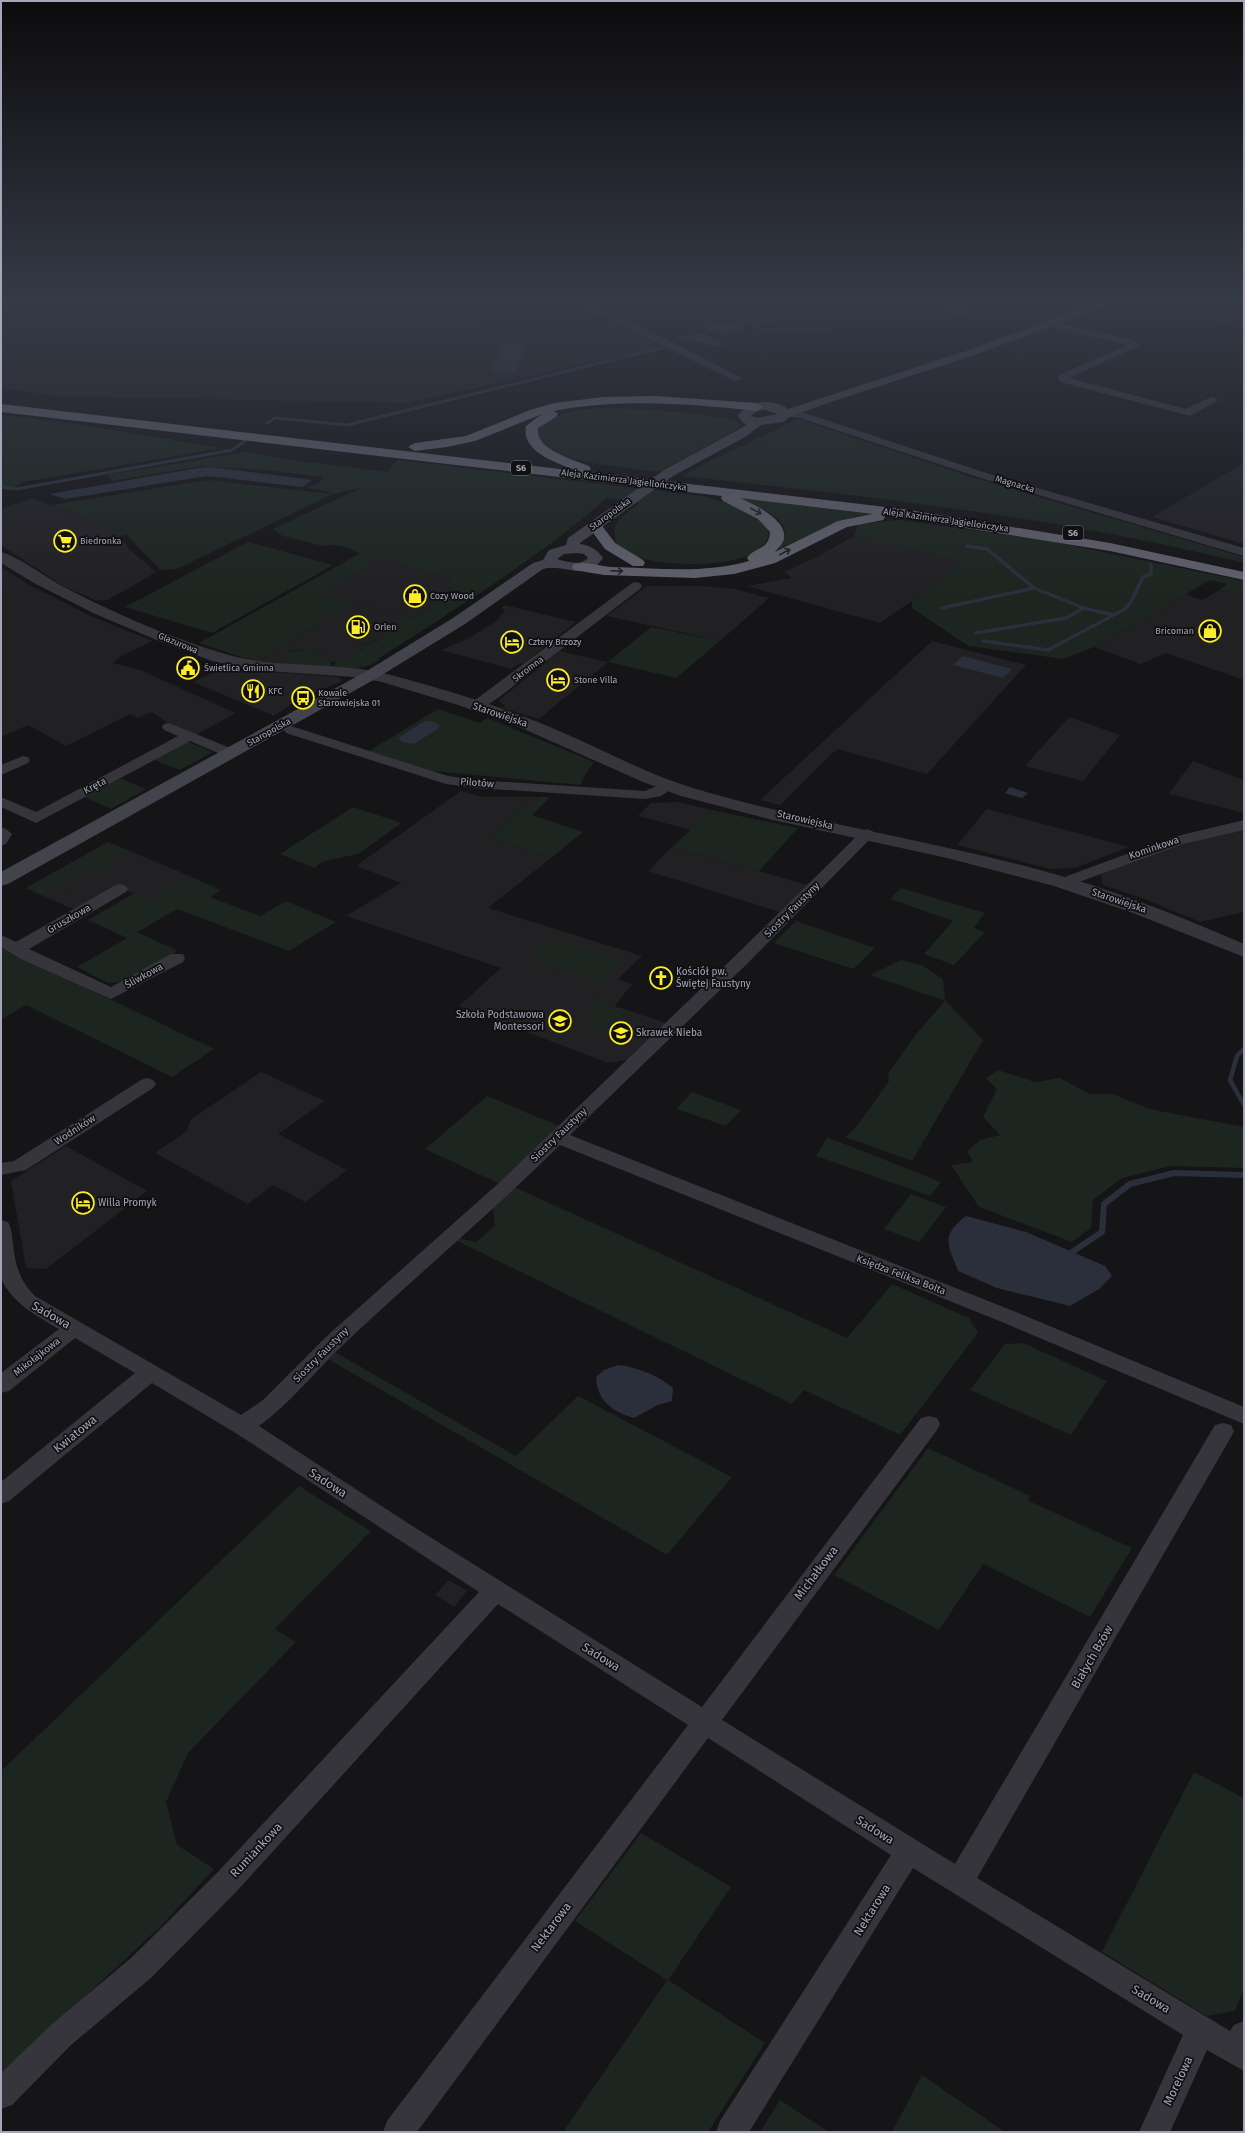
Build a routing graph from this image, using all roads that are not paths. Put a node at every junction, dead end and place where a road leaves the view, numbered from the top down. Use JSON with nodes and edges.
{"nodes":[{"id":1,"x":823,"y":401,"type":"edge"},
{"id":2,"x":1144,"y":401,"type":"edge"},
{"id":3,"x":1212,"y":401,"type":"edge"},
{"id":4,"x":1,"y":402,"type":"edge"},
{"id":5,"x":818,"y":402,"type":"junction"},
{"id":6,"x":770,"y":406,"type":"junction"},
{"id":7,"x":757,"y":407,"type":"junction"},
{"id":8,"x":1,"y":408,"type":"edge"},
{"id":9,"x":786,"y":414,"type":"junction"},
{"id":10,"x":751,"y":420,"type":"junction"},
{"id":11,"x":408,"y":448,"type":"junction"},
{"id":12,"x":584,"y":469,"type":"junction"},
{"id":13,"x":707,"y":490,"type":"junction"},
{"id":14,"x":903,"y":513,"type":"junction"},
{"id":15,"x":595,"y":526,"type":"junction"},
{"id":16,"x":572,"y":549,"type":"junction"},
{"id":17,"x":1244,"y":552,"type":"edge"},
{"id":18,"x":1,"y":556,"type":"edge"},
{"id":19,"x":596,"y":558,"type":"junction"},
{"id":20,"x":552,"y":562,"type":"junction"},
{"id":21,"x":638,"y":563,"type":"junction"},
{"id":22,"x":579,"y":567,"type":"junction"},
{"id":23,"x":1244,"y":568,"type":"edge"},
{"id":24,"x":1244,"y":576,"type":"edge"},
{"id":25,"x":636,"y":586,"type":"dead end"},
{"id":26,"x":371,"y":675,"type":"junction"},
{"id":27,"x":476,"y":706,"type":"junction"},
{"id":28,"x":169,"y":727,"type":"dead end"},
{"id":29,"x":291,"y":730,"type":"dead end"},
{"id":30,"x":188,"y":736,"type":"junction"},
{"id":31,"x":230,"y":754,"type":"junction"},
{"id":32,"x":23,"y":760,"type":"dead end"},
{"id":33,"x":1,"y":770,"type":"edge"},
{"id":34,"x":669,"y":786,"type":"junction"},
{"id":35,"x":1,"y":801,"type":"edge"},
{"id":36,"x":1244,"y":825,"type":"edge"},
{"id":37,"x":1,"y":832,"type":"edge"},
{"id":38,"x":867,"y":834,"type":"junction"},
{"id":39,"x":1,"y":841,"type":"edge"},
{"id":40,"x":1,"y":880,"type":"edge"},
{"id":41,"x":1069,"y":884,"type":"junction"},
{"id":42,"x":120,"y":889,"type":"dead end"},
{"id":43,"x":1,"y":940,"type":"edge"},
{"id":44,"x":18,"y":948,"type":"junction"},
{"id":45,"x":1244,"y":951,"type":"edge"},
{"id":46,"x":178,"y":958,"type":"dead end"},
{"id":47,"x":147,"y":1084,"type":"dead end"},
{"id":48,"x":557,"y":1137,"type":"junction"},
{"id":49,"x":1,"y":1169,"type":"edge"},
{"id":50,"x":1,"y":1227,"type":"edge"},
{"id":51,"x":74,"y":1328,"type":"junction"},
{"id":52,"x":150,"y":1373,"type":"junction"},
{"id":53,"x":1,"y":1386,"type":"edge"},
{"id":54,"x":1244,"y":1416,"type":"edge"},
{"id":55,"x":929,"y":1424,"type":"dead end"},
{"id":56,"x":242,"y":1426,"type":"junction"},
{"id":57,"x":1223,"y":1432,"type":"dead end"},
{"id":58,"x":1,"y":1495,"type":"edge"},
{"id":59,"x":496,"y":1590,"type":"junction"},
{"id":60,"x":704,"y":1722,"type":"junction"},
{"id":61,"x":909,"y":1851,"type":"junction"},
{"id":62,"x":960,"y":1882,"type":"junction"},
{"id":63,"x":1201,"y":2030,"type":"junction"},
{"id":64,"x":1241,"y":2048,"type":"edge"},
{"id":65,"x":1,"y":2094,"type":"edge"},
{"id":66,"x":398,"y":2132,"type":"edge"},
{"id":67,"x":731,"y":2132,"type":"edge"},
{"id":68,"x":1154,"y":2132,"type":"edge"}],
"edges":[{"from":1,"to":5,"type":"main road"},
{"from":2,"to":3,"type":"street"},
{"from":4,"to":11,"type":"highway","name":"Aleja Kazimierza Jagiellończyka","number":"S6"},
{"from":5,"to":6,"type":"main road"},
{"from":5,"to":9,"type":"main road"},
{"from":6,"to":7,"type":"main road"},
{"from":6,"to":9,"type":"main road"},
{"from":7,"to":10,"type":"main road","name":"Staropolska"},
{"from":7,"to":11,"type":"highway"},
{"from":8,"to":13,"type":"highway","name":"Aleja Kazimierza Jagiellończyka","number":"S6"},
{"from":9,"to":10,"type":"main road"},
{"from":9,"to":17,"type":"street","name":"Magnacka"},
{"from":10,"to":12,"type":"highway"},
{"from":10,"to":15,"type":"main road","name":"Staropolska"},
{"from":11,"to":12,"type":"highway","name":"Aleja Kazimierza Jagiellończyka","number":"S6"},
{"from":12,"to":23,"type":"highway","name":"Aleja Kazimierza Jagiellończyka","number":"S6"},
{"from":13,"to":14,"type":"highway","name":"Aleja Kazimierza Jagiellończyka","number":"S6"},
{"from":13,"to":21,"type":"highway","one_way":true},
{"from":22,"to":14,"type":"highway","one_way":true},
{"from":14,"to":24,"type":"highway","name":"Aleja Kazimierza Jagiellończyka","number":"S6"},
{"from":15,"to":16,"type":"main road","name":"Staropolska"},
{"from":15,"to":21,"type":"highway"},
{"from":16,"to":19,"type":"main road","name":"Staropolska"},
{"from":16,"to":20,"type":"main road","name":"Staropolska"},
{"from":18,"to":26,"type":"street","name":"Glazurowa"},
{"from":19,"to":21,"type":"highway"},
{"from":19,"to":22,"type":"main road"},
{"from":20,"to":22,"type":"main road"},
{"from":20,"to":26,"type":"main road","name":"Staropolska"},
{"from":25,"to":27,"type":"street","name":"Skromna"},
{"from":26,"to":27,"type":"street","name":"Starowiejska"},
{"from":26,"to":31,"type":"main road","name":"Staropolska"},
{"from":27,"to":34,"type":"street","name":"Starowiejska"},
{"from":28,"to":30,"type":"street"},
{"from":29,"to":34,"type":"street","name":"Pilotów"},
{"from":30,"to":31,"type":"street"},
{"from":30,"to":35,"type":"street","name":"Kręta"},
{"from":31,"to":40,"type":"main road","name":"Staropolska"},
{"from":32,"to":33,"type":"street"},
{"from":34,"to":38,"type":"street","name":"Starowiejska"},
{"from":36,"to":41,"type":"street","name":"Kominkowa"},
{"from":37,"to":39,"type":"street"},
{"from":38,"to":41,"type":"street","name":"Starowiejska"},
{"from":38,"to":48,"type":"street","name":"Siostry Faustyny"},
{"from":41,"to":45,"type":"street","name":"Starowiejska"},
{"from":42,"to":44,"type":"street","name":"Gruszkowa"},
{"from":43,"to":44,"type":"street"},
{"from":44,"to":46,"type":"street","name":"Śliwkowa"},
{"from":47,"to":49,"type":"street","name":"Wodników"},
{"from":48,"to":54,"type":"street","name":"Księdza Feliksa Bolta"},
{"from":48,"to":56,"type":"street","name":"Siostry Faustyny"},
{"from":50,"to":51,"type":"street","name":"Sadowa"},
{"from":51,"to":52,"type":"street","name":"Sadowa"},
{"from":51,"to":53,"type":"street","name":"Mikołajkowa"},
{"from":52,"to":56,"type":"street","name":"Sadowa"},
{"from":52,"to":58,"type":"street","name":"Kwiatowa"},
{"from":55,"to":60,"type":"street","name":"Michałkowa"},
{"from":56,"to":59,"type":"street","name":"Sadowa"},
{"from":57,"to":62,"type":"street","name":"Białych Bzów"},
{"from":59,"to":60,"type":"street","name":"Sadowa"},
{"from":59,"to":65,"type":"street","name":"Rumiankowa"},
{"from":60,"to":61,"type":"street","name":"Sadowa"},
{"from":60,"to":66,"type":"street","name":"Nektarowa"},
{"from":61,"to":62,"type":"street","name":"Sadowa"},
{"from":61,"to":67,"type":"street","name":"Nektarowa"},
{"from":62,"to":63,"type":"street","name":"Sadowa"},
{"from":63,"to":64,"type":"street","name":"Sadowa"},
{"from":63,"to":68,"type":"street","name":"Morelowa"}]}
